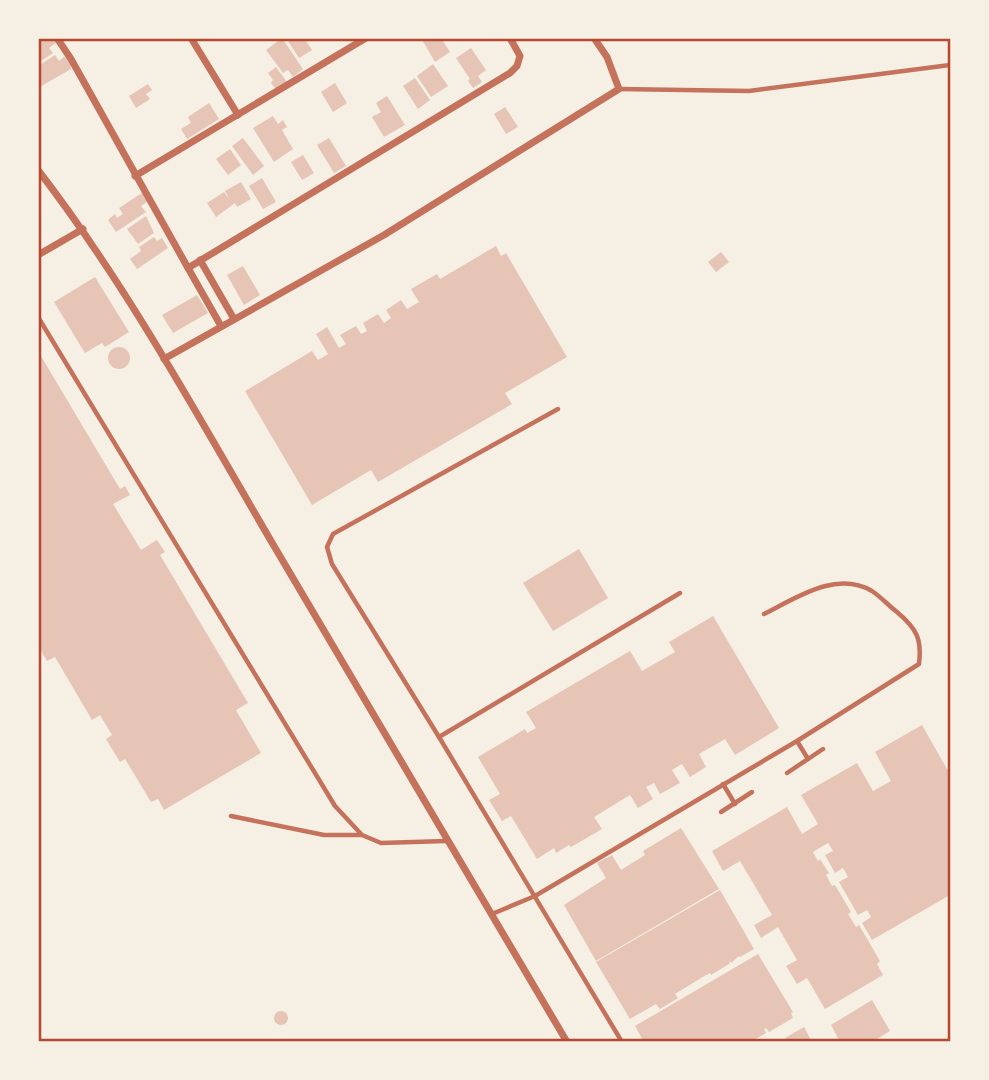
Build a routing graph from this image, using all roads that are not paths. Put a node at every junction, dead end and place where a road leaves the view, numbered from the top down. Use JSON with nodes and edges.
{"nodes":[{"id":1,"x":57,"y":38,"type":"edge"},
{"id":2,"x":191,"y":38,"type":"edge"},
{"id":3,"x":366,"y":38,"type":"edge"},
{"id":4,"x":510,"y":38,"type":"edge"},
{"id":5,"x":594,"y":38,"type":"edge"},
{"id":6,"x":950,"y":65,"type":"edge"},
{"id":7,"x":619,"y":89,"type":"junction"},
{"id":8,"x":238,"y":115,"type":"junction"},
{"id":9,"x":38,"y":170,"type":"edge"},
{"id":10,"x":135,"y":176,"type":"junction"},
{"id":11,"x":83,"y":229,"type":"junction"},
{"id":12,"x":38,"y":255,"type":"edge"},
{"id":13,"x":200,"y":260,"type":"junction"},
{"id":14,"x":188,"y":268,"type":"junction"},
{"id":15,"x":38,"y":317,"type":"edge"},
{"id":16,"x":234,"y":319,"type":"junction"},
{"id":17,"x":221,"y":326,"type":"junction"},
{"id":18,"x":164,"y":359,"type":"junction"},
{"id":19,"x":558,"y":409,"type":"dead end"},
{"id":20,"x":680,"y":593,"type":"dead end"},
{"id":21,"x":764,"y":614,"type":"dead end"},
{"id":22,"x":439,"y":737,"type":"junction"},
{"id":23,"x":797,"y":741,"type":"junction"},
{"id":24,"x":823,"y":749,"type":"dead end"},
{"id":25,"x":808,"y":759,"type":"junction"},
{"id":26,"x":787,"y":773,"type":"dead end"},
{"id":27,"x":723,"y":784,"type":"junction"},
{"id":28,"x":752,"y":792,"type":"dead end"},
{"id":29,"x":735,"y":804,"type":"junction"},
{"id":30,"x":721,"y":812,"type":"dead end"},
{"id":31,"x":231,"y":816,"type":"dead end"},
{"id":32,"x":362,"y":835,"type":"junction"},
{"id":33,"x":446,"y":841,"type":"junction"},
{"id":34,"x":535,"y":896,"type":"junction"},
{"id":35,"x":491,"y":914,"type":"junction"},
{"id":36,"x":567,"y":1041,"type":"edge"},
{"id":37,"x":622,"y":1041,"type":"edge"}],
"edges":[{"from":1,"to":10,"type":"street"},
{"from":2,"to":8,"type":"street"},
{"from":3,"to":8,"type":"street"},
{"from":4,"to":13,"type":"street"},
{"from":5,"to":7,"type":"street"},
{"from":6,"to":7,"type":"lane"},
{"from":7,"to":16,"type":"street"},
{"from":8,"to":10,"type":"street"},
{"from":9,"to":11,"type":"street"},
{"from":10,"to":14,"type":"street"},
{"from":11,"to":12,"type":"street"},
{"from":11,"to":18,"type":"street"},
{"from":13,"to":14,"type":"street"},
{"from":13,"to":16,"type":"street"},
{"from":14,"to":17,"type":"street"},
{"from":15,"to":32,"type":"lane"},
{"from":16,"to":17,"type":"street"},
{"from":17,"to":18,"type":"street"},
{"from":18,"to":33,"type":"street"},
{"from":19,"to":22,"type":"lane"},
{"from":20,"to":22,"type":"lane"},
{"from":21,"to":23,"type":"lane"},
{"from":22,"to":34,"type":"lane"},
{"from":23,"to":25,"type":"lane"},
{"from":23,"to":27,"type":"lane"},
{"from":24,"to":25,"type":"lane"},
{"from":25,"to":26,"type":"lane"},
{"from":27,"to":29,"type":"lane"},
{"from":27,"to":34,"type":"lane"},
{"from":28,"to":29,"type":"lane"},
{"from":29,"to":30,"type":"lane"},
{"from":31,"to":32,"type":"lane"},
{"from":32,"to":33,"type":"lane"},
{"from":33,"to":35,"type":"street"},
{"from":34,"to":35,"type":"lane"},
{"from":34,"to":37,"type":"lane"},
{"from":35,"to":36,"type":"street"}]}
